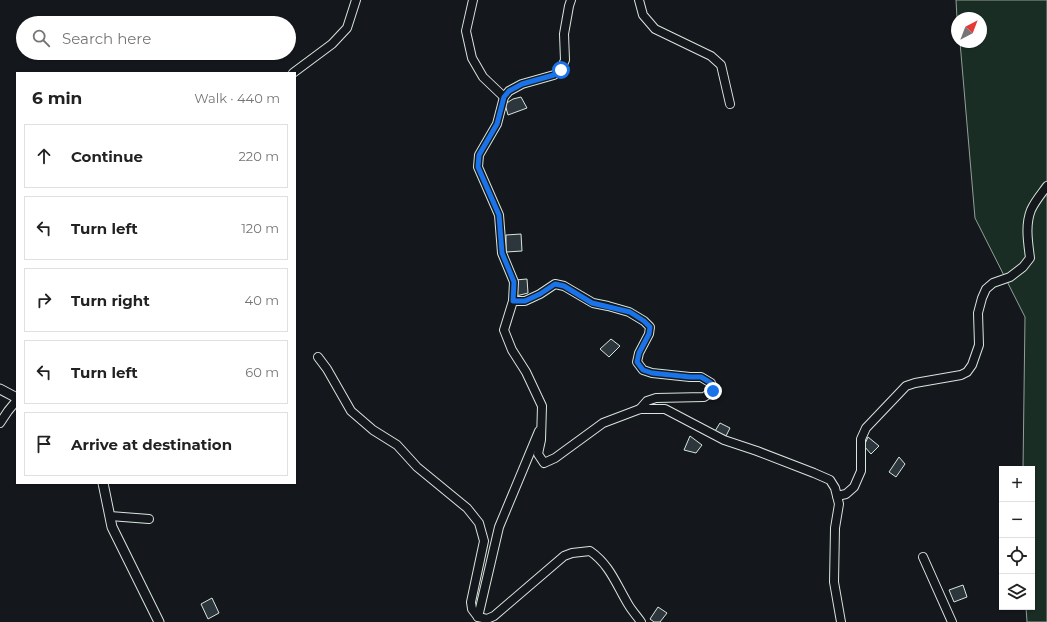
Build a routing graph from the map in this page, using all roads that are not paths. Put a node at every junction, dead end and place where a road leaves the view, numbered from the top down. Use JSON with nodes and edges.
{"nodes":[{"id":1,"x":356,"y":0,"type":"edge"},
{"id":2,"x":473,"y":0,"type":"edge"},
{"id":3,"x":571,"y":0,"type":"edge"},
{"id":4,"x":639,"y":0,"type":"edge"},
{"id":5,"x":294,"y":72,"type":"edge"},
{"id":6,"x":504,"y":97,"type":"junction"},
{"id":7,"x":730,"y":104,"type":"dead end"},
{"id":8,"x":1047,"y":186,"type":"edge"},
{"id":9,"x":513,"y":301,"type":"junction"},
{"id":10,"x":318,"y":357,"type":"dead end"},
{"id":11,"x":0,"y":389,"type":"edge"},
{"id":12,"x":16,"y":398,"type":"edge"},
{"id":13,"x":16,"y":400,"type":"edge"},
{"id":14,"x":640,"y":409,"type":"junction"},
{"id":15,"x":0,"y":422,"type":"edge"},
{"id":16,"x":541,"y":424,"type":"junction"},
{"id":17,"x":103,"y":484,"type":"edge"},
{"id":18,"x":837,"y":496,"type":"junction"},
{"id":19,"x":110,"y":516,"type":"junction"},
{"id":20,"x":150,"y":519,"type":"dead end"},
{"id":21,"x":923,"y":557,"type":"dead end"},
{"id":22,"x":478,"y":617,"type":"junction"},
{"id":23,"x":159,"y":622,"type":"edge"},
{"id":24,"x":641,"y":622,"type":"edge"},
{"id":25,"x":841,"y":622,"type":"edge"},
{"id":26,"x":952,"y":622,"type":"edge"}],
"edges":[{"from":1,"to":5,"type":"street"},
{"from":2,"to":6,"type":"street"},
{"from":3,"to":6,"type":"street"},
{"from":4,"to":7,"type":"street"},
{"from":6,"to":9,"type":"street"},
{"from":8,"to":18,"type":"street"},
{"from":9,"to":14,"type":"street"},
{"from":9,"to":16,"type":"street"},
{"from":10,"to":22,"type":"street"},
{"from":11,"to":12,"type":"street"},
{"from":13,"to":15,"type":"street"},
{"from":14,"to":16,"type":"street"},
{"from":14,"to":18,"type":"street"},
{"from":16,"to":22,"type":"street"},
{"from":17,"to":19,"type":"street"},
{"from":18,"to":25,"type":"street"},
{"from":19,"to":20,"type":"street"},
{"from":19,"to":23,"type":"street"},
{"from":21,"to":26,"type":"street"},
{"from":22,"to":24,"type":"street"}]}
